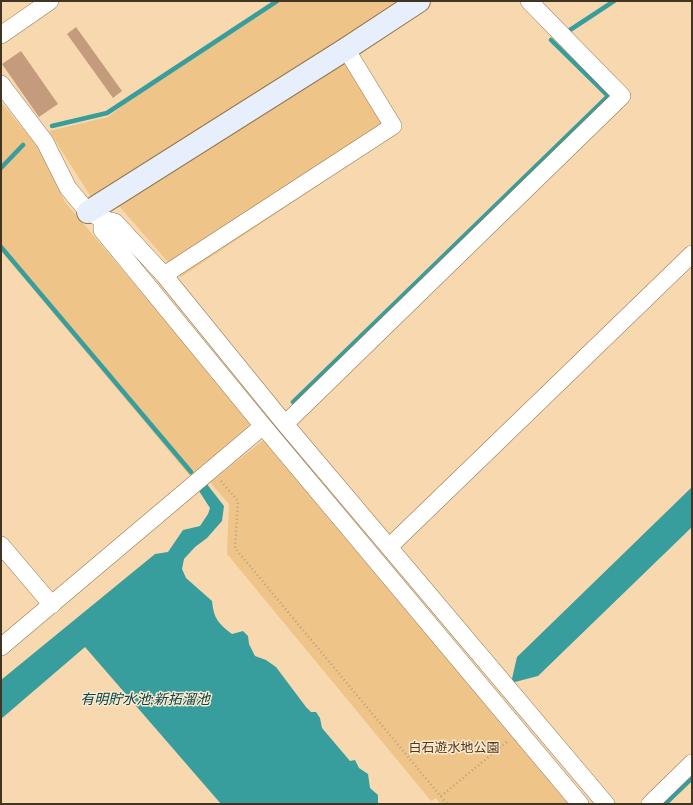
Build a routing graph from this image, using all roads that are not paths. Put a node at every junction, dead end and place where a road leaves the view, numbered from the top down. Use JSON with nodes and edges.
{"nodes":[{"id":1,"x":50,"y":1,"type":"edge"},
{"id":2,"x":419,"y":1,"type":"edge"},
{"id":3,"x":529,"y":1,"type":"edge"},
{"id":4,"x":1,"y":35,"type":"edge"},
{"id":5,"x":346,"y":49,"type":"junction"},
{"id":6,"x":1,"y":84,"type":"edge"},
{"id":7,"x":95,"y":216,"type":"junction"},
{"id":8,"x":692,"y":254,"type":"edge"},
{"id":9,"x":164,"y":275,"type":"junction"},
{"id":10,"x":285,"y":424,"type":"junction"},
{"id":11,"x":263,"y":426,"type":"junction"},
{"id":12,"x":1,"y":545,"type":"edge"},
{"id":13,"x":389,"y":547,"type":"junction"},
{"id":14,"x":52,"y":605,"type":"junction"},
{"id":15,"x":1,"y":647,"type":"edge"},
{"id":16,"x":692,"y":763,"type":"edge"},
{"id":17,"x":580,"y":804,"type":"edge"},
{"id":18,"x":606,"y":804,"type":"edge"},
{"id":19,"x":650,"y":804,"type":"edge"}],
"edges":[{"from":1,"to":4,"type":"street"},
{"from":2,"to":5,"type":"street"},
{"from":3,"to":10,"type":"street"},
{"from":5,"to":7,"type":"street"},
{"from":5,"to":9,"type":"street"},
{"from":6,"to":7,"type":"street"},
{"from":7,"to":9,"type":"street"},
{"from":7,"to":11,"type":"street"},
{"from":8,"to":13,"type":"street"},
{"from":9,"to":10,"type":"street"},
{"from":10,"to":13,"type":"street"},
{"from":11,"to":14,"type":"street"},
{"from":11,"to":17,"type":"street"},
{"from":12,"to":14,"type":"street"},
{"from":13,"to":18,"type":"street"},
{"from":14,"to":15,"type":"street"},
{"from":16,"to":19,"type":"street"}]}
